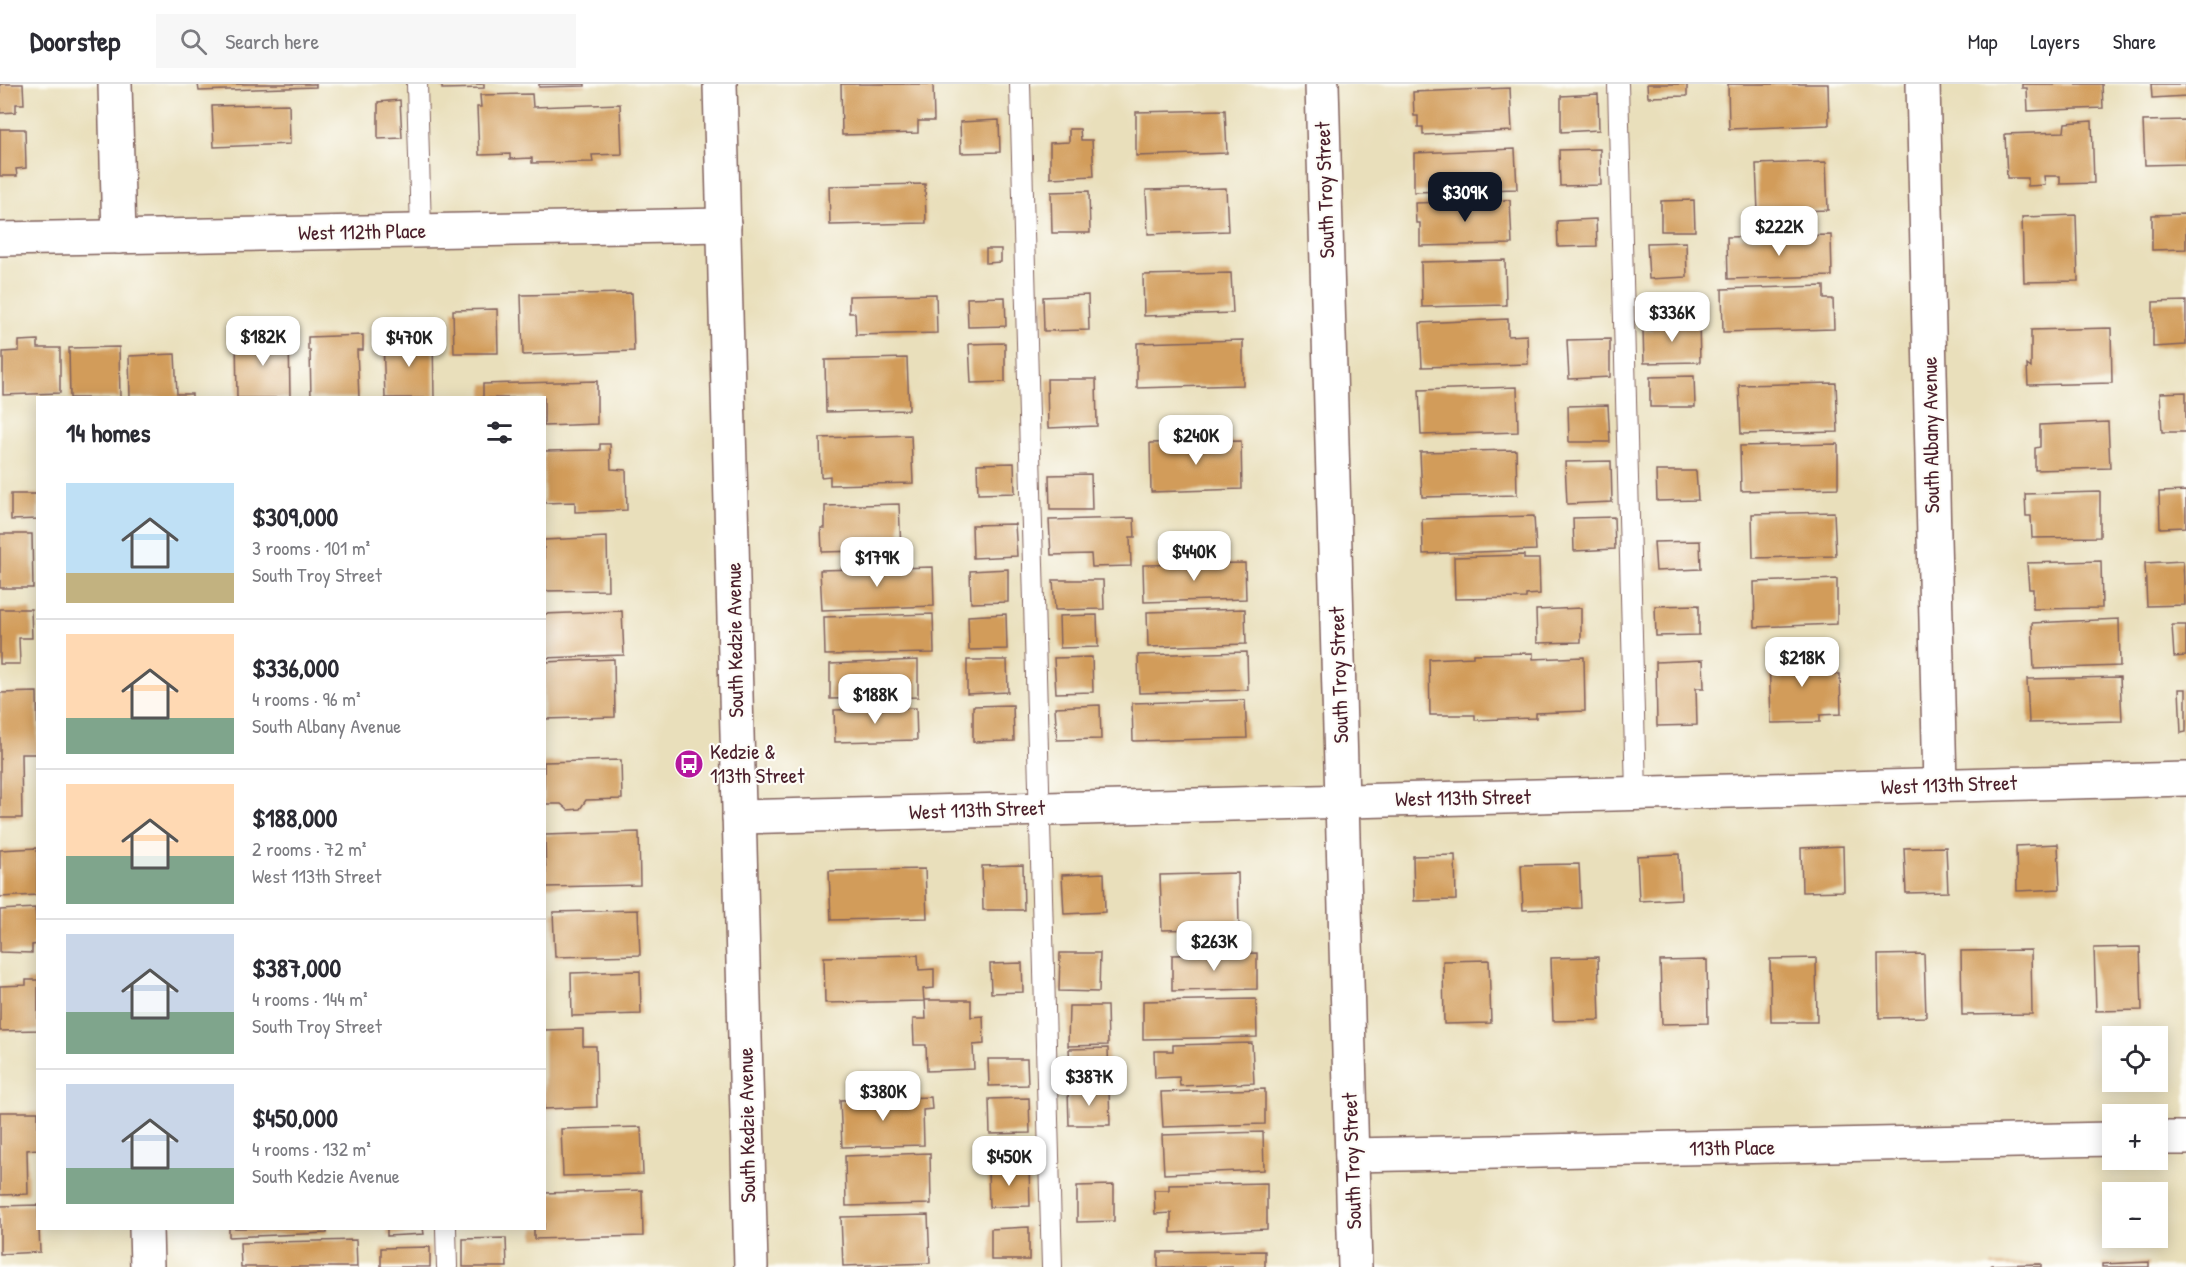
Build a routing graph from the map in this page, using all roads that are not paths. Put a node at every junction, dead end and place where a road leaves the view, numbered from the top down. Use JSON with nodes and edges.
{"nodes":[{"id":1,"x":115,"y":84,"type":"edge"},
{"id":2,"x":417,"y":84,"type":"edge"},
{"id":3,"x":720,"y":84,"type":"edge"},
{"id":4,"x":1020,"y":84,"type":"edge"},
{"id":5,"x":1322,"y":84,"type":"edge"},
{"id":6,"x":1618,"y":84,"type":"edge"},
{"id":7,"x":1923,"y":84,"type":"edge"},
{"id":8,"x":724,"y":225,"type":"junction"},
{"id":9,"x":421,"y":231,"type":"junction"},
{"id":10,"x":119,"y":237,"type":"junction"},
{"id":11,"x":0,"y":239,"type":"edge"},
{"id":12,"x":2186,"y":779,"type":"edge"},
{"id":13,"x":1940,"y":786,"type":"junction"},
{"id":14,"x":1636,"y":793,"type":"junction"},
{"id":15,"x":1342,"y":801,"type":"junction"},
{"id":16,"x":1038,"y":809,"type":"junction"},
{"id":17,"x":739,"y":817,"type":"junction"},
{"id":18,"x":2168,"y":1138,"type":"edge"},
{"id":19,"x":2186,"y":1138,"type":"edge"},
{"id":20,"x":2102,"y":1139,"type":"edge"},
{"id":21,"x":1352,"y":1155,"type":"junction"},
{"id":22,"x":147,"y":1230,"type":"edge"},
{"id":23,"x":446,"y":1230,"type":"edge"},
{"id":24,"x":147,"y":1267,"type":"edge"},
{"id":25,"x":447,"y":1267,"type":"edge"},
{"id":26,"x":751,"y":1267,"type":"edge"},
{"id":27,"x":1052,"y":1267,"type":"edge"},
{"id":28,"x":1355,"y":1267,"type":"edge"}],
"edges":[{"from":1,"to":10,"type":"street"},
{"from":2,"to":9,"type":"lane"},
{"from":3,"to":8,"type":"street","name":"South Kedzie Avenue"},
{"from":4,"to":16,"type":"lane"},
{"from":5,"to":15,"type":"street","name":"South Troy Street"},
{"from":6,"to":14,"type":"lane"},
{"from":7,"to":13,"type":"street","name":"South Albany Avenue"},
{"from":8,"to":9,"type":"street","name":"West 112th Place"},
{"from":8,"to":17,"type":"street","name":"South Kedzie Avenue"},
{"from":9,"to":10,"type":"street","name":"West 112th Place"},
{"from":10,"to":11,"type":"street","name":"West 112th Place"},
{"from":12,"to":13,"type":"street","name":"West 113th Street"},
{"from":13,"to":14,"type":"street","name":"West 113th Street"},
{"from":14,"to":15,"type":"street","name":"West 113th Street"},
{"from":15,"to":16,"type":"street","name":"West 113th Street"},
{"from":15,"to":21,"type":"street","name":"South Troy Street"},
{"from":16,"to":17,"type":"street","name":"West 113th Street"},
{"from":16,"to":27,"type":"lane"},
{"from":17,"to":26,"type":"street","name":"South Kedzie Avenue"},
{"from":18,"to":19,"type":"street"},
{"from":20,"to":21,"type":"street","name":"113th Place"},
{"from":21,"to":28,"type":"street","name":"South Troy Street"},
{"from":22,"to":24,"type":"street"},
{"from":23,"to":25,"type":"lane"}]}
